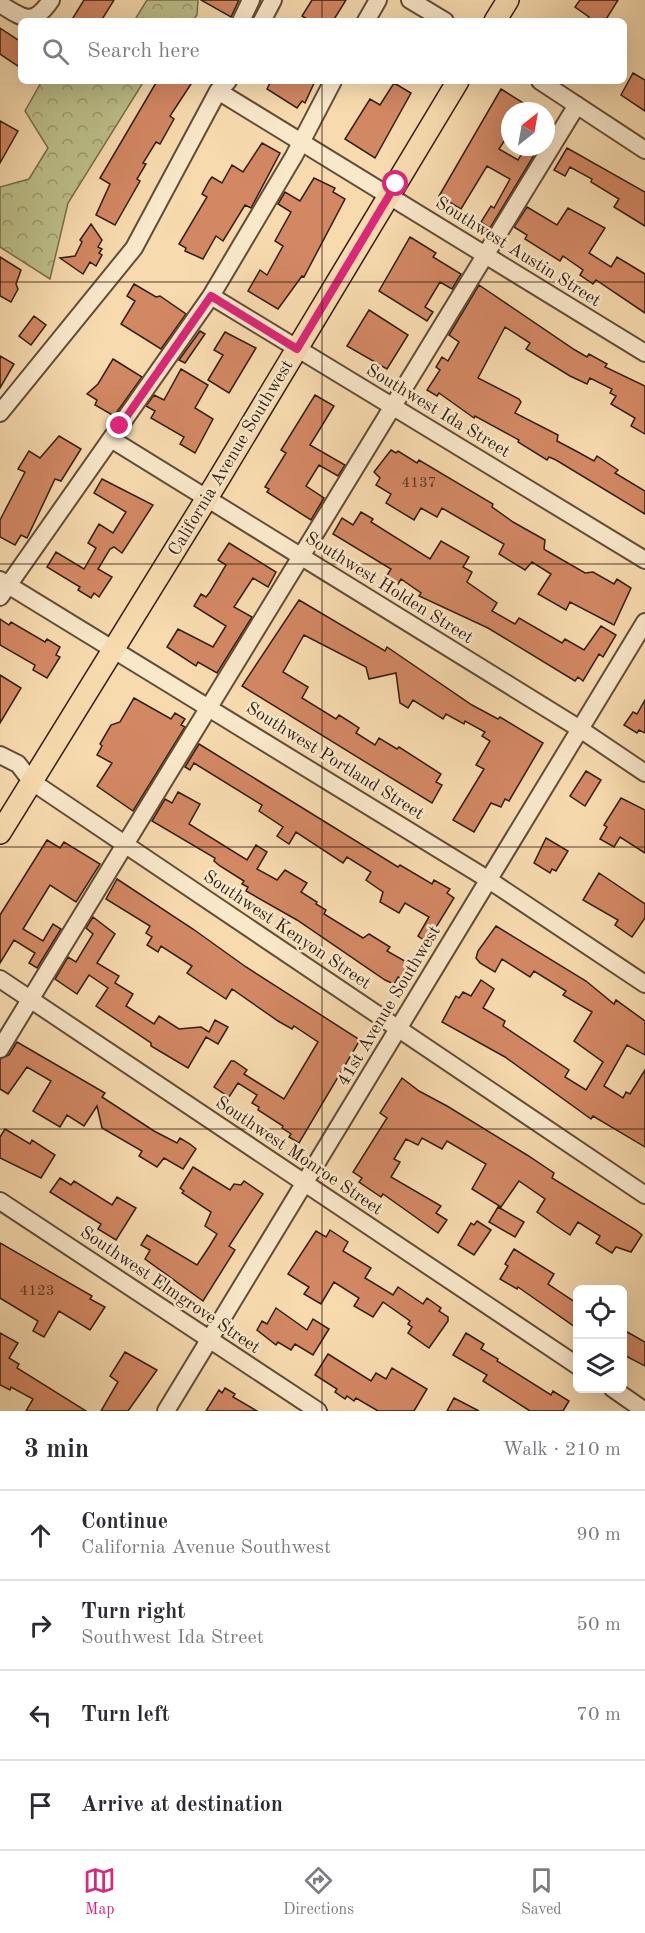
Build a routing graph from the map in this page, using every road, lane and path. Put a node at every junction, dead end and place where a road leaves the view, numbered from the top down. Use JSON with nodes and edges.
{"nodes":[{"id":1,"x":51,"y":0,"type":"edge"},
{"id":2,"x":251,"y":0,"type":"edge"},
{"id":3,"x":273,"y":0,"type":"edge"},
{"id":4,"x":378,"y":0,"type":"edge"},
{"id":5,"x":410,"y":0,"type":"edge"},
{"id":6,"x":508,"y":0,"type":"edge"},
{"id":7,"x":0,"y":4,"type":"edge"},
{"id":8,"x":24,"y":18,"type":"edge"},
{"id":9,"x":35,"y":18,"type":"edge"},
{"id":10,"x":242,"y":18,"type":"edge"},
{"id":11,"x":264,"y":18,"type":"edge"},
{"id":12,"x":368,"y":18,"type":"edge"},
{"id":13,"x":440,"y":18,"type":"edge"},
{"id":14,"x":497,"y":18,"type":"edge"},
{"id":15,"x":221,"y":84,"type":"edge"},
{"id":16,"x":331,"y":84,"type":"edge"},
{"id":17,"x":456,"y":84,"type":"edge"},
{"id":18,"x":545,"y":84,"type":"edge"},
{"id":19,"x":577,"y":105,"type":"junction"},
{"id":20,"x":300,"y":142,"type":"junction"},
{"id":21,"x":645,"y":150,"type":"edge"},
{"id":22,"x":388,"y":196,"type":"junction"},
{"id":23,"x":486,"y":255,"type":"junction"},
{"id":24,"x":211,"y":296,"type":"junction"},
{"id":25,"x":297,"y":349,"type":"junction"},
{"id":26,"x":645,"y":353,"type":"edge"},
{"id":27,"x":392,"y":406,"type":"junction"},
{"id":28,"x":0,"y":413,"type":"edge"},
{"id":29,"x":111,"y":439,"type":"junction"},
{"id":30,"x":207,"y":498,"type":"junction"},
{"id":31,"x":300,"y":556,"type":"junction"},
{"id":32,"x":645,"y":560,"type":"edge"},
{"id":33,"x":3,"y":588,"type":"edge"},
{"id":34,"x":645,"y":622,"type":"edge"},
{"id":35,"x":114,"y":648,"type":"junction"},
{"id":36,"x":209,"y":706,"type":"junction"},
{"id":37,"x":580,"y":729,"type":"junction"},
{"id":38,"x":0,"y":756,"type":"edge"},
{"id":39,"x":645,"y":773,"type":"edge"},
{"id":40,"x":31,"y":781,"type":"junction"},
{"id":41,"x":0,"y":833,"type":"edge"},
{"id":42,"x":124,"y":844,"type":"junction"},
{"id":43,"x":489,"y":880,"type":"junction"},
{"id":44,"x":0,"y":979,"type":"edge"},
{"id":45,"x":645,"y":984,"type":"edge"},
{"id":46,"x":30,"y":999,"type":"junction"},
{"id":47,"x":398,"y":1028,"type":"junction"},
{"id":48,"x":0,"y":1049,"type":"edge"},
{"id":49,"x":304,"y":1184,"type":"junction"},
{"id":50,"x":645,"y":1195,"type":"edge"},
{"id":51,"x":0,"y":1200,"type":"edge"},
{"id":52,"x":210,"y":1340,"type":"junction"},
{"id":53,"x":573,"y":1363,"type":"edge"},
{"id":54,"x":618,"y":1393,"type":"edge"},
{"id":55,"x":166,"y":1411,"type":"edge"},
{"id":56,"x":318,"y":1411,"type":"edge"},
{"id":57,"x":645,"y":1411,"type":"edge"}],
"edges":[{"from":1,"to":9,"type":"street"},
{"from":2,"to":10,"type":"street"},
{"from":3,"to":11,"type":"street"},
{"from":4,"to":12,"type":"street"},
{"from":5,"to":13,"type":"street"},
{"from":6,"to":14,"type":"main road"},
{"from":7,"to":8,"type":"street"},
{"from":15,"to":20,"type":"street","name":"Southwest Austin Street"},
{"from":15,"to":28,"type":"street"},
{"from":16,"to":20,"type":"street"},
{"from":17,"to":22,"type":"main road","name":"California Avenue Southwest"},
{"from":18,"to":19,"type":"street"},
{"from":19,"to":21,"type":"street"},
{"from":19,"to":23,"type":"street"},
{"from":20,"to":22,"type":"street","name":"Southwest Austin Street"},
{"from":20,"to":24,"type":"street"},
{"from":22,"to":23,"type":"street","name":"Southwest Austin Street"},
{"from":22,"to":25,"type":"main road","name":"California Avenue Southwest"},
{"from":23,"to":26,"type":"street","name":"Southwest Austin Street"},
{"from":23,"to":27,"type":"street"},
{"from":24,"to":25,"type":"street","name":"Southwest Ida Street"},
{"from":24,"to":29,"type":"street"},
{"from":25,"to":27,"type":"street","name":"Southwest Ida Street"},
{"from":25,"to":30,"type":"main road","name":"California Avenue Southwest"},
{"from":27,"to":31,"type":"street"},
{"from":27,"to":32,"type":"street","name":"Southwest Ida Street"},
{"from":29,"to":30,"type":"street","name":"Southwest Holden Street"},
{"from":29,"to":33,"type":"street"},
{"from":30,"to":31,"type":"street","name":"Southwest Holden Street"},
{"from":30,"to":35,"type":"main road","name":"California Avenue Southwest"},
{"from":31,"to":36,"type":"street"},
{"from":31,"to":37,"type":"street","name":"Southwest Holden Street"},
{"from":33,"to":35,"type":"street","name":"Southwest Portland Street"},
{"from":34,"to":37,"type":"street","name":"41st Avenue Southwest"},
{"from":35,"to":36,"type":"street","name":"Southwest Portland Street"},
{"from":35,"to":40,"type":"main road","name":"California Avenue Southwest"},
{"from":36,"to":42,"type":"street"},
{"from":36,"to":43,"type":"street","name":"Southwest Portland Street"},
{"from":37,"to":39,"type":"street","name":"Southwest Holden Street"},
{"from":37,"to":43,"type":"street","name":"41st Avenue Southwest"},
{"from":38,"to":40,"type":"street","name":"Southwest Kenyon Street"},
{"from":40,"to":41,"type":"main road","name":"California Avenue Southwest"},
{"from":40,"to":42,"type":"street","name":"Southwest Kenyon Street"},
{"from":42,"to":46,"type":"street"},
{"from":42,"to":47,"type":"street","name":"Southwest Kenyon Street"},
{"from":43,"to":45,"type":"street","name":"Southwest Portland Street"},
{"from":43,"to":47,"type":"street","name":"41st Avenue Southwest"},
{"from":44,"to":46,"type":"street","name":"Southwest Monroe Street"},
{"from":46,"to":48,"type":"street"},
{"from":46,"to":49,"type":"street","name":"Southwest Monroe Street"},
{"from":47,"to":49,"type":"street","name":"41st Avenue Southwest"},
{"from":47,"to":50,"type":"street","name":"Southwest Kenyon Street"},
{"from":49,"to":52,"type":"street","name":"41st Avenue Southwest"},
{"from":49,"to":53,"type":"street","name":"Southwest Monroe Street"},
{"from":51,"to":52,"type":"street","name":"Southwest Elmgrove Street"},
{"from":52,"to":55,"type":"street","name":"41st Avenue Southwest"},
{"from":52,"to":56,"type":"street","name":"Southwest Elmgrove Street"},
{"from":54,"to":57,"type":"street"}]}
